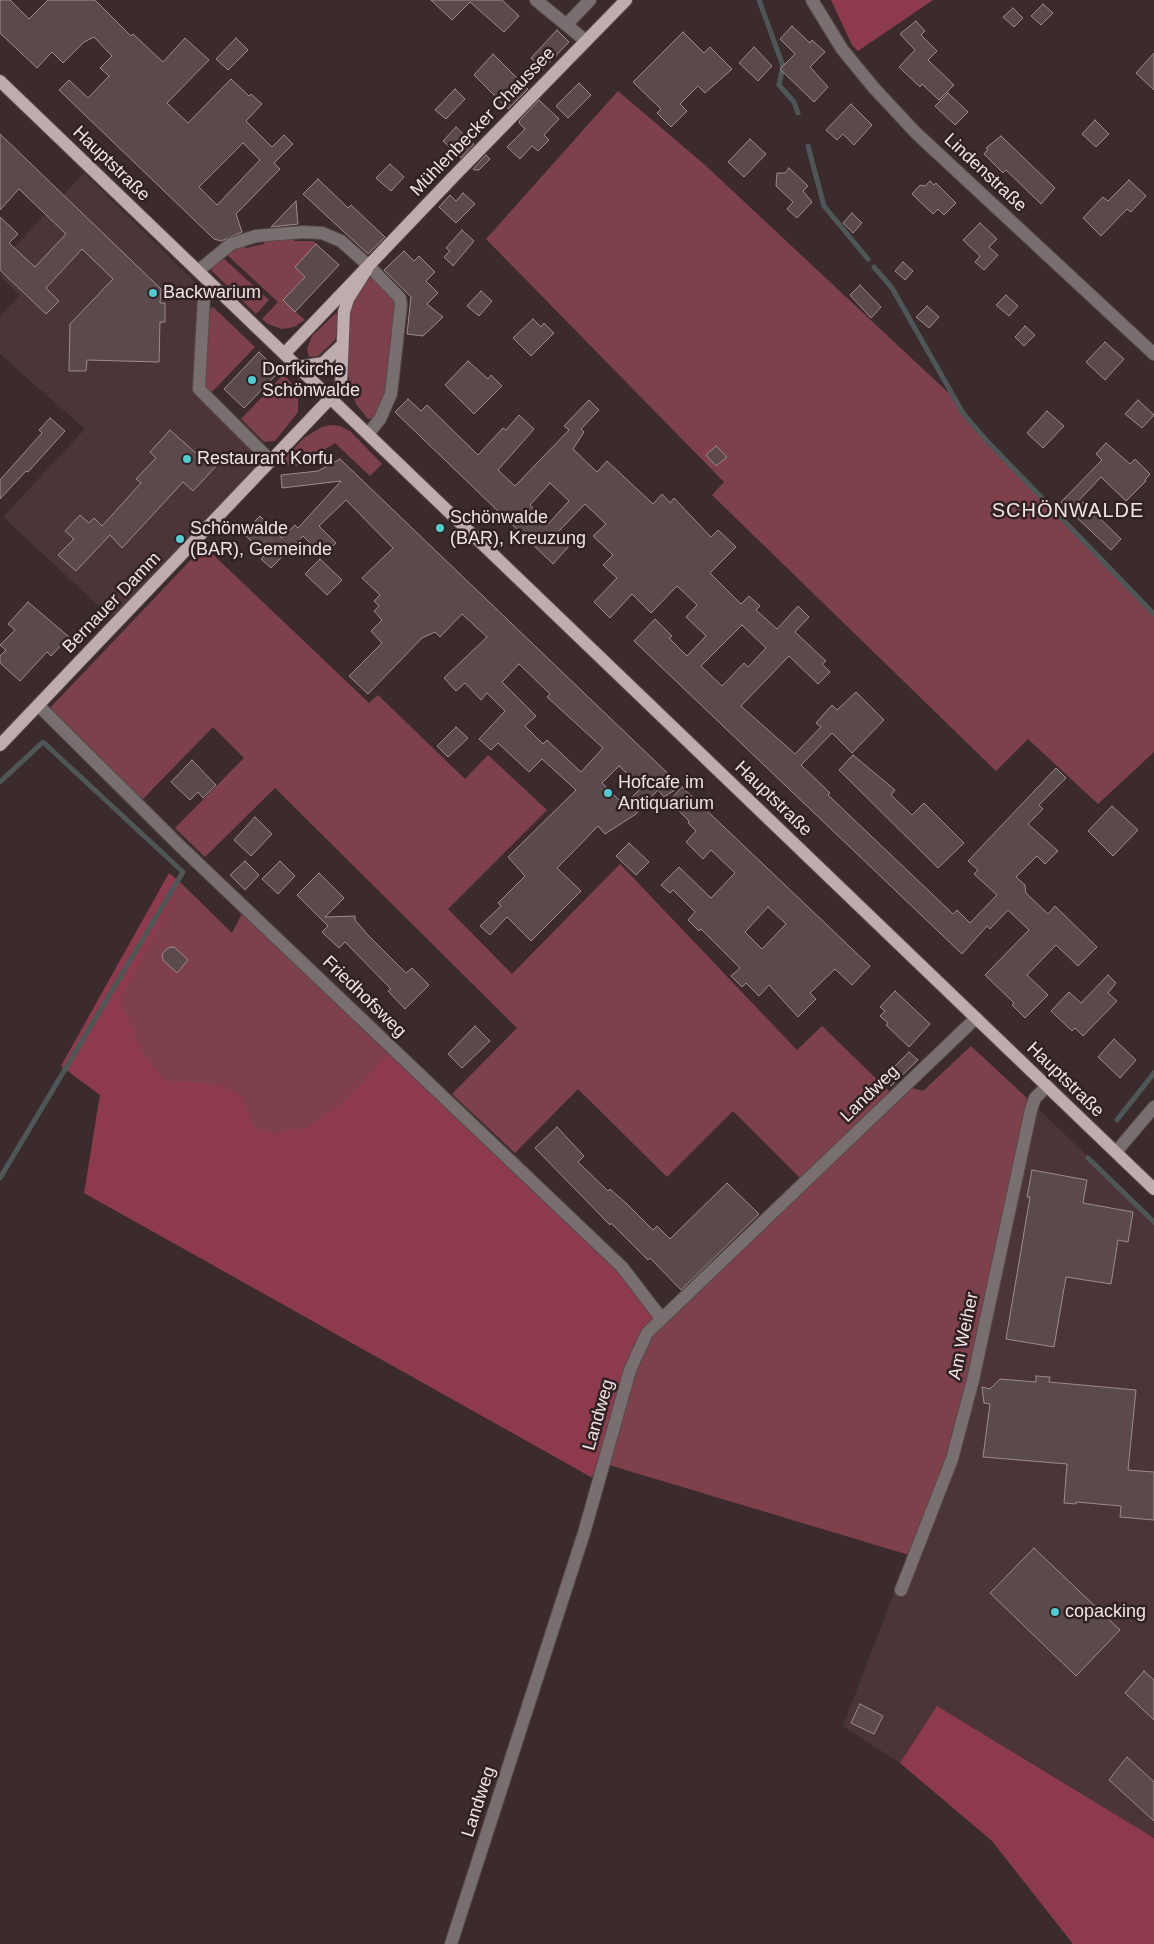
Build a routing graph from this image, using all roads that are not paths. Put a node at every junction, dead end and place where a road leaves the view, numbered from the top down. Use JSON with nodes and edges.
{"nodes":[{"id":1,"x":536,"y":0,"type":"edge"},
{"id":2,"x":590,"y":0,"type":"edge"},
{"id":3,"x":626,"y":0,"type":"edge"},
{"id":4,"x":812,"y":0,"type":"edge"},
{"id":5,"x":567,"y":24,"type":"junction"},
{"id":6,"x":586,"y":41,"type":"junction"},
{"id":7,"x":0,"y":81,"type":"edge"},
{"id":8,"x":368,"y":268,"type":"junction"},
{"id":9,"x":198,"y":271,"type":"junction"},
{"id":10,"x":213,"y":286,"type":"junction"},
{"id":11,"x":342,"y":345,"type":"junction"},
{"id":12,"x":285,"y":353,"type":"junction"},
{"id":13,"x":1154,"y":354,"type":"edge"},
{"id":14,"x":298,"y":367,"type":"junction"},
{"id":15,"x":332,"y":398,"type":"junction"},
{"id":16,"x":368,"y":434,"type":"junction"},
{"id":17,"x":271,"y":461,"type":"junction"},
{"id":18,"x":38,"y":705,"type":"junction"},
{"id":19,"x":0,"y":744,"type":"edge"},
{"id":20,"x":976,"y":1018,"type":"junction"},
{"id":21,"x":1046,"y":1086,"type":"junction"},
{"id":22,"x":1154,"y":1107,"type":"edge"},
{"id":23,"x":1116,"y":1152,"type":"junction"},
{"id":24,"x":1154,"y":1189,"type":"edge"},
{"id":25,"x":661,"y":1318,"type":"junction"},
{"id":26,"x":901,"y":1590,"type":"dead end"},
{"id":27,"x":451,"y":1944,"type":"edge"}],
"edges":[{"from":1,"to":5,"type":"street"},
{"from":2,"to":5,"type":"street"},
{"from":3,"to":6,"type":"main road","name":"Mühlenbecker Chaussee"},
{"from":4,"to":13,"type":"street","name":"Lindenstraße"},
{"from":5,"to":6,"type":"street"},
{"from":6,"to":8,"type":"main road","name":"Mühlenbecker Chaussee"},
{"from":7,"to":9,"type":"main road","name":"Hauptstraße"},
{"from":8,"to":9,"type":"street"},
{"from":8,"to":11,"type":"main road","name":"Mühlenbecker Chaussee"},
{"from":8,"to":12,"type":"main road","name":"Mühlenbecker Chaussee"},
{"from":8,"to":16,"type":"street"},
{"from":9,"to":10,"type":"main road","name":"Hauptstraße"},
{"from":10,"to":12,"type":"main road","name":"Hauptstraße"},
{"from":10,"to":17,"type":"street"},
{"from":11,"to":14,"type":"main road"},
{"from":11,"to":15,"type":"main road","name":"Mühlenbecker Chaussee"},
{"from":12,"to":14,"type":"main road","name":"Hauptstraße"},
{"from":14,"to":15,"type":"main road","name":"Hauptstraße"},
{"from":15,"to":16,"type":"main road","name":"Hauptstraße"},
{"from":15,"to":17,"type":"main road","name":"Bernauer Damm"},
{"from":16,"to":20,"type":"main road","name":"Hauptstraße"},
{"from":17,"to":18,"type":"main road","name":"Bernauer Damm"},
{"from":18,"to":19,"type":"main road","name":"Bernauer Damm"},
{"from":18,"to":25,"type":"street","name":"Friedhofsweg"},
{"from":20,"to":21,"type":"main road","name":"Hauptstraße"},
{"from":20,"to":25,"type":"street","name":"Landweg"},
{"from":21,"to":23,"type":"main road","name":"Hauptstraße"},
{"from":21,"to":26,"type":"street","name":"Am Weiher"},
{"from":22,"to":23,"type":"street"},
{"from":23,"to":24,"type":"main road","name":"Hauptstraße"},
{"from":25,"to":27,"type":"street","name":"Landweg"}]}
